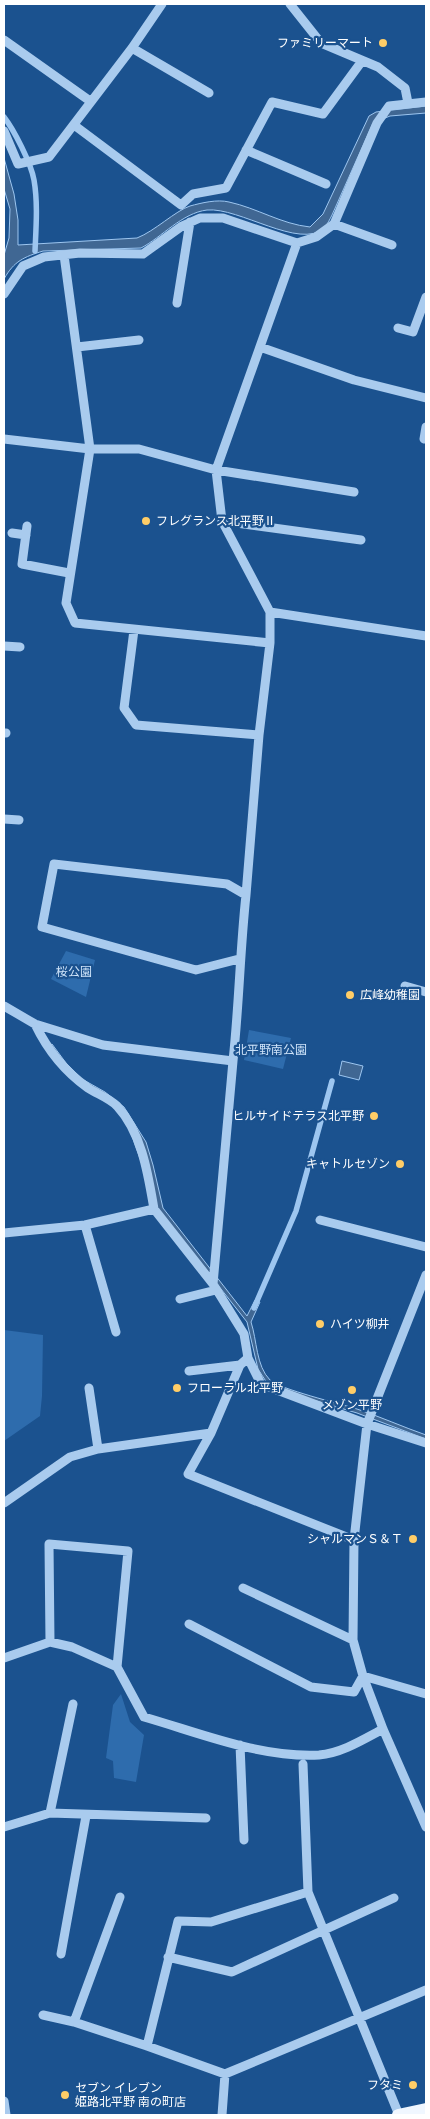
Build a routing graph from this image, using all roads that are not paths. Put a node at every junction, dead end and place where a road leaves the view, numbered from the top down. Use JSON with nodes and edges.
{"nodes":[{"id":1,"x":290,"y":4,"type":"edge"},
{"id":2,"x":159,"y":5,"type":"edge"},
{"id":3,"x":4,"y":40,"type":"edge"},
{"id":4,"x":132,"y":48,"type":"junction"},
{"id":5,"x":362,"y":61,"type":"junction"},
{"id":6,"x":209,"y":93,"type":"dead end"},
{"id":7,"x":90,"y":102,"type":"junction"},
{"id":8,"x":426,"y":102,"type":"edge"},
{"id":9,"x":408,"y":104,"type":"junction"},
{"id":10,"x":74,"y":125,"type":"junction"},
{"id":11,"x":4,"y":131,"type":"edge"},
{"id":12,"x":246,"y":150,"type":"junction"},
{"id":13,"x":326,"y":184,"type":"dead end"},
{"id":14,"x":190,"y":222,"type":"junction"},
{"id":15,"x":334,"y":224,"type":"junction"},
{"id":16,"x":297,"y":243,"type":"junction"},
{"id":17,"x":392,"y":245,"type":"dead end"},
{"id":18,"x":64,"y":255,"type":"junction"},
{"id":19,"x":4,"y":294,"type":"edge"},
{"id":20,"x":426,"y":297,"type":"edge"},
{"id":21,"x":177,"y":303,"type":"dead end"},
{"id":22,"x":398,"y":328,"type":"dead end"},
{"id":23,"x":139,"y":340,"type":"dead end"},
{"id":24,"x":260,"y":346,"type":"junction"},
{"id":25,"x":77,"y":347,"type":"junction"},
{"id":26,"x":426,"y":398,"type":"edge"},
{"id":27,"x":426,"y":427,"type":"edge"},
{"id":28,"x":4,"y":439,"type":"edge"},
{"id":29,"x":424,"y":439,"type":"dead end"},
{"id":30,"x":90,"y":449,"type":"junction"},
{"id":31,"x":216,"y":470,"type":"junction"},
{"id":32,"x":354,"y":492,"type":"dead end"},
{"id":33,"x":222,"y":521,"type":"junction"},
{"id":34,"x":12,"y":532,"type":"dead end"},
{"id":35,"x":361,"y":540,"type":"dead end"},
{"id":36,"x":69,"y":573,"type":"junction"},
{"id":37,"x":270,"y":612,"type":"junction"},
{"id":38,"x":134,"y":630,"type":"junction"},
{"id":39,"x":426,"y":636,"type":"edge"},
{"id":40,"x":270,"y":643,"type":"junction"},
{"id":41,"x":4,"y":646,"type":"edge"},
{"id":42,"x":20,"y":647,"type":"dead end"},
{"id":43,"x":259,"y":735,"type":"junction"},
{"id":44,"x":4,"y":819,"type":"edge"},
{"id":45,"x":19,"y":820,"type":"dead end"},
{"id":46,"x":246,"y":895,"type":"junction"},
{"id":47,"x":239,"y":959,"type":"junction"},
{"id":48,"x":404,"y":986,"type":"dead end"},
{"id":49,"x":426,"y":992,"type":"edge"},
{"id":50,"x":4,"y":1006,"type":"edge"},
{"id":51,"x":35,"y":1024,"type":"junction"},
{"id":52,"x":233,"y":1061,"type":"junction"},
{"id":53,"x":154,"y":1209,"type":"junction"},
{"id":54,"x":320,"y":1220,"type":"dead end"},
{"id":55,"x":84,"y":1226,"type":"junction"},
{"id":56,"x":4,"y":1233,"type":"edge"},
{"id":57,"x":426,"y":1247,"type":"edge"},
{"id":58,"x":426,"y":1275,"type":"edge"},
{"id":59,"x":214,"y":1287,"type":"junction"},
{"id":60,"x":180,"y":1299,"type":"dead end"},
{"id":61,"x":116,"y":1332,"type":"dead end"},
{"id":62,"x":248,"y":1358,"type":"junction"},
{"id":63,"x":240,"y":1365,"type":"junction"},
{"id":64,"x":189,"y":1371,"type":"dead end"},
{"id":65,"x":90,"y":1388,"type":"dead end"},
{"id":66,"x":368,"y":1424,"type":"junction"},
{"id":67,"x":211,"y":1433,"type":"junction"},
{"id":68,"x":426,"y":1443,"type":"edge"},
{"id":69,"x":98,"y":1449,"type":"junction"},
{"id":70,"x":4,"y":1503,"type":"edge"},
{"id":71,"x":354,"y":1540,"type":"junction"},
{"id":72,"x":243,"y":1588,"type":"dead end"},
{"id":73,"x":189,"y":1624,"type":"dead end"},
{"id":74,"x":353,"y":1640,"type":"junction"},
{"id":75,"x":50,"y":1642,"type":"junction"},
{"id":76,"x":4,"y":1658,"type":"edge"},
{"id":77,"x":117,"y":1667,"type":"junction"},
{"id":78,"x":364,"y":1676,"type":"junction"},
{"id":79,"x":426,"y":1694,"type":"edge"},
{"id":80,"x":73,"y":1704,"type":"dead end"},
{"id":81,"x":383,"y":1729,"type":"junction"},
{"id":82,"x":240,"y":1745,"type":"junction"},
{"id":83,"x":303,"y":1764,"type":"dead end"},
{"id":84,"x":50,"y":1813,"type":"junction"},
{"id":85,"x":86,"y":1816,"type":"junction"},
{"id":86,"x":206,"y":1818,"type":"dead end"},
{"id":87,"x":426,"y":1827,"type":"edge"},
{"id":88,"x":4,"y":1828,"type":"edge"},
{"id":89,"x":244,"y":1840,"type":"dead end"},
{"id":90,"x":308,"y":1892,"type":"junction"},
{"id":91,"x":120,"y":1897,"type":"dead end"},
{"id":92,"x":394,"y":1898,"type":"dead end"},
{"id":93,"x":324,"y":1930,"type":"junction"},
{"id":94,"x":61,"y":1954,"type":"dead end"},
{"id":95,"x":168,"y":1957,"type":"junction"},
{"id":96,"x":426,"y":1990,"type":"edge"},
{"id":97,"x":43,"y":2015,"type":"dead end"},
{"id":98,"x":360,"y":2018,"type":"junction"},
{"id":99,"x":74,"y":2022,"type":"junction"},
{"id":100,"x":147,"y":2046,"type":"junction"},
{"id":101,"x":225,"y":2074,"type":"junction"},
{"id":102,"x":4,"y":2101,"type":"edge"},
{"id":103,"x":426,"y":2109,"type":"edge"},
{"id":104,"x":6,"y":2115,"type":"edge"},
{"id":105,"x":222,"y":2115,"type":"edge"},
{"id":106,"x":399,"y":2115,"type":"edge"}],
"edges":[{"from":1,"to":5,"type":"street"},
{"from":2,"to":4,"type":"street"},
{"from":3,"to":7,"type":"street"},
{"from":4,"to":6,"type":"street"},
{"from":4,"to":7,"type":"street"},
{"from":5,"to":9,"type":"street"},
{"from":5,"to":12,"type":"street"},
{"from":7,"to":10,"type":"street"},
{"from":8,"to":9,"type":"street"},
{"from":9,"to":15,"type":"street"},
{"from":10,"to":11,"type":"street"},
{"from":10,"to":12,"type":"street"},
{"from":12,"to":13,"type":"street"},
{"from":14,"to":16,"type":"street"},
{"from":14,"to":18,"type":"street"},
{"from":14,"to":21,"type":"street"},
{"from":15,"to":16,"type":"street"},
{"from":15,"to":17,"type":"street"},
{"from":16,"to":24,"type":"street"},
{"from":18,"to":19,"type":"street"},
{"from":18,"to":25,"type":"street"},
{"from":20,"to":22,"type":"street"},
{"from":23,"to":25,"type":"street"},
{"from":24,"to":26,"type":"street"},
{"from":24,"to":31,"type":"street"},
{"from":25,"to":30,"type":"street"},
{"from":27,"to":29,"type":"street"},
{"from":28,"to":30,"type":"street"},
{"from":30,"to":31,"type":"street"},
{"from":30,"to":36,"type":"street"},
{"from":31,"to":32,"type":"street"},
{"from":31,"to":33,"type":"street"},
{"from":33,"to":35,"type":"street"},
{"from":33,"to":37,"type":"street"},
{"from":34,"to":36,"type":"street"},
{"from":36,"to":38,"type":"street"},
{"from":37,"to":39,"type":"street"},
{"from":37,"to":40,"type":"street"},
{"from":38,"to":40,"type":"street"},
{"from":38,"to":43,"type":"street"},
{"from":40,"to":43,"type":"street"},
{"from":41,"to":42,"type":"street"},
{"from":43,"to":46,"type":"street"},
{"from":44,"to":45,"type":"street"},
{"from":46,"to":47,"type":"street"},
{"from":46,"to":47,"type":"street"},
{"from":47,"to":52,"type":"street"},
{"from":48,"to":49,"type":"street"},
{"from":50,"to":51,"type":"street"},
{"from":51,"to":52,"type":"street"},
{"from":51,"to":53,"type":"street"},
{"from":52,"to":59,"type":"street"},
{"from":53,"to":55,"type":"street"},
{"from":53,"to":59,"type":"street"},
{"from":54,"to":57,"type":"street"},
{"from":55,"to":56,"type":"street"},
{"from":55,"to":61,"type":"street"},
{"from":58,"to":66,"type":"street"},
{"from":59,"to":60,"type":"street"},
{"from":59,"to":62,"type":"street"},
{"from":62,"to":63,"type":"street"},
{"from":62,"to":66,"type":"street"},
{"from":63,"to":64,"type":"street"},
{"from":63,"to":67,"type":"street"},
{"from":65,"to":69,"type":"street"},
{"from":66,"to":68,"type":"street"},
{"from":66,"to":71,"type":"street"},
{"from":67,"to":69,"type":"street"},
{"from":67,"to":71,"type":"street"},
{"from":69,"to":70,"type":"street"},
{"from":71,"to":74,"type":"street"},
{"from":72,"to":74,"type":"street"},
{"from":73,"to":78,"type":"street"},
{"from":74,"to":78,"type":"street"},
{"from":75,"to":76,"type":"street"},
{"from":75,"to":77,"type":"street"},
{"from":75,"to":77,"type":"street"},
{"from":77,"to":82,"type":"street"},
{"from":78,"to":79,"type":"street"},
{"from":78,"to":81,"type":"street"},
{"from":80,"to":84,"type":"street"},
{"from":81,"to":82,"type":"street"},
{"from":81,"to":87,"type":"street"},
{"from":82,"to":89,"type":"street"},
{"from":83,"to":90,"type":"street"},
{"from":84,"to":85,"type":"street"},
{"from":84,"to":88,"type":"street"},
{"from":85,"to":86,"type":"street"},
{"from":85,"to":94,"type":"street"},
{"from":90,"to":93,"type":"street"},
{"from":90,"to":95,"type":"street"},
{"from":91,"to":99,"type":"street"},
{"from":92,"to":93,"type":"street"},
{"from":93,"to":95,"type":"street"},
{"from":93,"to":98,"type":"street"},
{"from":95,"to":100,"type":"street"},
{"from":96,"to":98,"type":"street"},
{"from":97,"to":99,"type":"street"},
{"from":98,"to":101,"type":"street"},
{"from":98,"to":106,"type":"street"},
{"from":99,"to":100,"type":"street"},
{"from":100,"to":101,"type":"street"},
{"from":101,"to":105,"type":"street"},
{"from":102,"to":104,"type":"street"},
{"from":103,"to":106,"type":"main road"}]}
